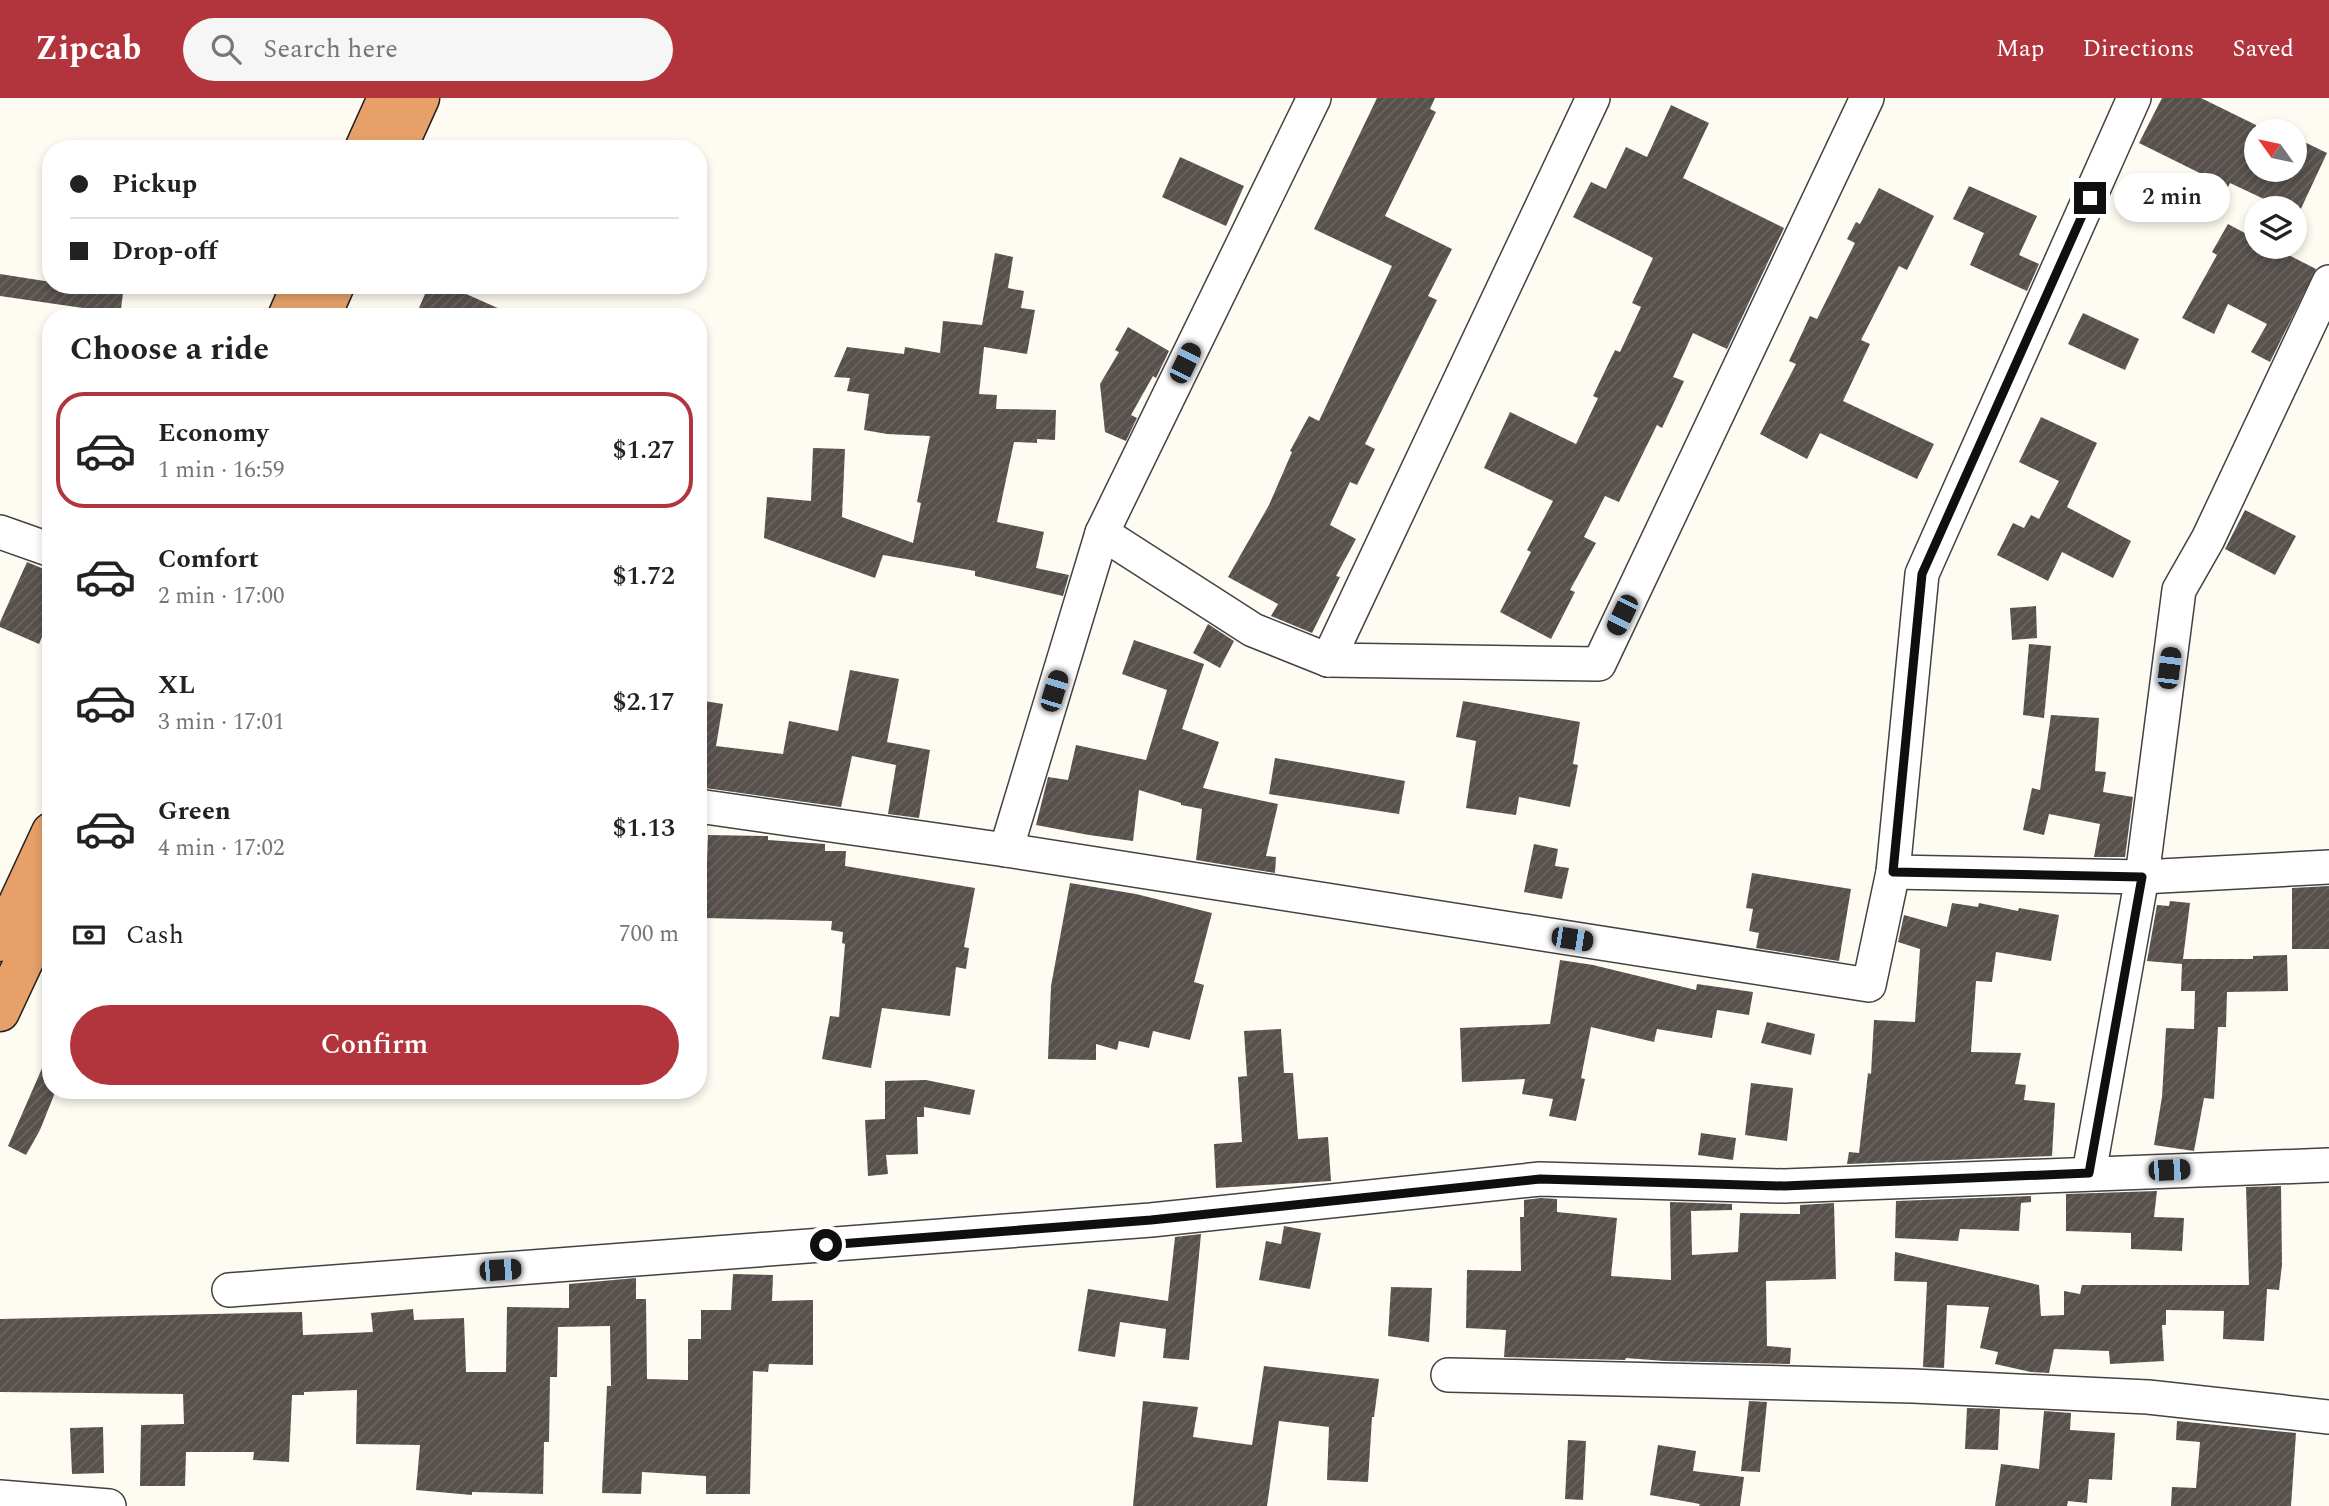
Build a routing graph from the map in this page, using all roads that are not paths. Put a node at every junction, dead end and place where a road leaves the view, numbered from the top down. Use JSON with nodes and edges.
{"nodes":[{"id":1,"x":387,"y":98,"type":"edge"},
{"id":2,"x":420,"y":98,"type":"edge"},
{"id":3,"x":1314,"y":98,"type":"edge"},
{"id":4,"x":1593,"y":98,"type":"edge"},
{"id":5,"x":1867,"y":98,"type":"edge"},
{"id":6,"x":2134,"y":98,"type":"edge"},
{"id":7,"x":367,"y":140,"type":"edge"},
{"id":8,"x":401,"y":140,"type":"edge"},
{"id":9,"x":2329,"y":282,"type":"edge"},
{"id":10,"x":0,"y":533,"type":"edge"},
{"id":11,"x":1102,"y":533,"type":"junction"},
{"id":12,"x":42,"y":547,"type":"edge"},
{"id":13,"x":1328,"y":660,"type":"junction"},
{"id":14,"x":707,"y":807,"type":"edge"},
{"id":15,"x":42,"y":849,"type":"edge"},
{"id":16,"x":1006,"y":850,"type":"junction"},
{"id":17,"x":2329,"y":867,"type":"edge"},
{"id":18,"x":1893,"y":872,"type":"junction"},
{"id":19,"x":2142,"y":877,"type":"junction"},
{"id":20,"x":5,"y":921,"type":"edge"},
{"id":21,"x":42,"y":922,"type":"edge"},
{"id":22,"x":0,"y":1012,"type":"edge"},
{"id":23,"x":2329,"y":1164,"type":"edge"},
{"id":24,"x":2089,"y":1173,"type":"junction"},
{"id":25,"x":229,"y":1290,"type":"dead end"},
{"id":26,"x":1448,"y":1376,"type":"dead end"},
{"id":27,"x":2329,"y":1417,"type":"edge"},
{"id":28,"x":0,"y":1497,"type":"edge"},
{"id":29,"x":109,"y":1506,"type":"edge"}],
"edges":[{"from":1,"to":7,"type":"highway"},
{"from":2,"to":8,"type":"highway"},
{"from":3,"to":11,"type":"street"},
{"from":4,"to":13,"type":"street"},
{"from":5,"to":13,"type":"street"},
{"from":6,"to":18,"type":"street"},
{"from":9,"to":19,"type":"street"},
{"from":10,"to":12,"type":"street"},
{"from":11,"to":13,"type":"street"},
{"from":11,"to":16,"type":"street"},
{"from":14,"to":16,"type":"street"},
{"from":15,"to":20,"type":"highway"},
{"from":16,"to":18,"type":"street"},
{"from":17,"to":19,"type":"street"},
{"from":18,"to":19,"type":"street"},
{"from":19,"to":24,"type":"street"},
{"from":21,"to":22,"type":"highway"},
{"from":23,"to":24,"type":"street"},
{"from":24,"to":25,"type":"street"},
{"from":26,"to":27,"type":"street"},
{"from":28,"to":29,"type":"street"}]}
